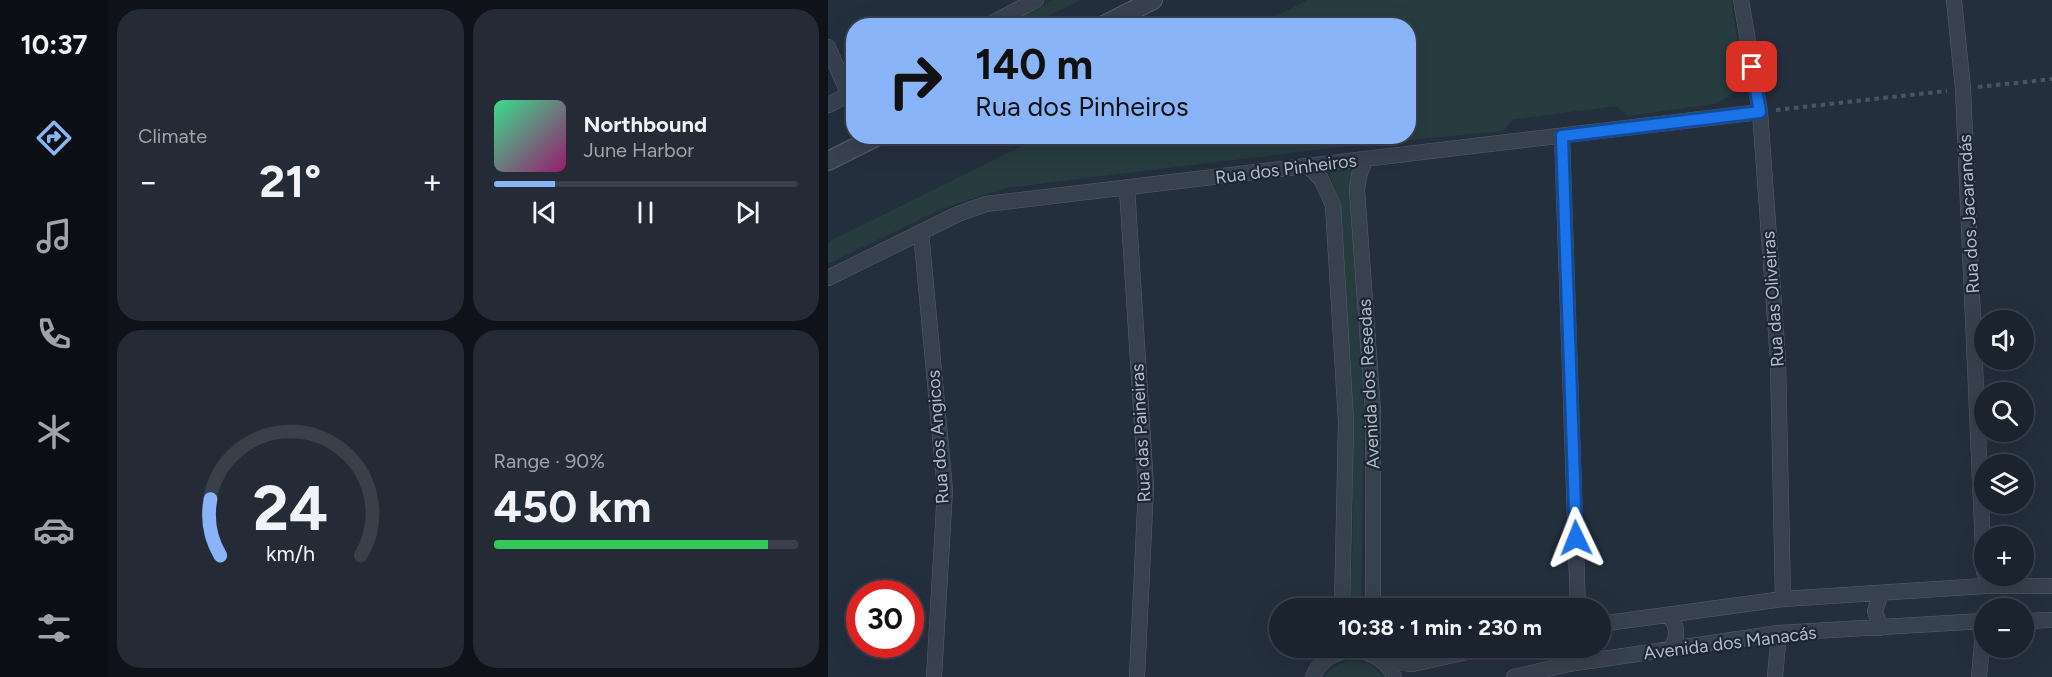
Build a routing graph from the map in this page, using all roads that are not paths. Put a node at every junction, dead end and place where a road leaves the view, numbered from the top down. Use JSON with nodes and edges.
{"nodes":[{"id":1,"x":1036,"y":0,"type":"edge"},
{"id":2,"x":1153,"y":0,"type":"edge"},
{"id":3,"x":1741,"y":0,"type":"edge"},
{"id":4,"x":1954,"y":0,"type":"edge"},
{"id":5,"x":1001,"y":18,"type":"edge"},
{"id":6,"x":1118,"y":18,"type":"edge"},
{"id":7,"x":828,"y":47,"type":"edge"},
{"id":8,"x":846,"y":84,"type":"edge"},
{"id":9,"x":846,"y":96,"type":"edge"},
{"id":10,"x":828,"y":105,"type":"edge"},
{"id":11,"x":1760,"y":112,"type":"junction"},
{"id":12,"x":1562,"y":136,"type":"junction"},
{"id":13,"x":862,"y":144,"type":"edge"},
{"id":14,"x":1365,"y":160,"type":"junction"},
{"id":15,"x":828,"y":161,"type":"edge"},
{"id":16,"x":1308,"y":166,"type":"junction"},
{"id":17,"x":1127,"y":188,"type":"junction"},
{"id":18,"x":921,"y":232,"type":"junction"},
{"id":19,"x":828,"y":278,"type":"edge"},
{"id":20,"x":1983,"y":526,"type":"edge"},
{"id":21,"x":1974,"y":580,"type":"edge"},
{"id":22,"x":2034,"y":584,"type":"edge"},
{"id":23,"x":2052,"y":586,"type":"edge"},
{"id":24,"x":1881,"y":593,"type":"junction"},
{"id":25,"x":1342,"y":598,"type":"edge"},
{"id":26,"x":1373,"y":598,"type":"edge"},
{"id":27,"x":1578,"y":598,"type":"edge"},
{"id":28,"x":1783,"y":599,"type":"junction"},
{"id":29,"x":1668,"y":615,"type":"junction"},
{"id":30,"x":2052,"y":620,"type":"edge"},
{"id":31,"x":2034,"y":621,"type":"edge"},
{"id":32,"x":1974,"y":622,"type":"edge"},
{"id":33,"x":1611,"y":623,"type":"edge"},
{"id":34,"x":1880,"y":628,"type":"junction"},
{"id":35,"x":1779,"y":633,"type":"junction"},
{"id":36,"x":1670,"y":649,"type":"junction"},
{"id":37,"x":1328,"y":658,"type":"edge"},
{"id":38,"x":1383,"y":658,"type":"edge"},
{"id":39,"x":1386,"y":658,"type":"edge"},
{"id":40,"x":1440,"y":658,"type":"edge"},
{"id":41,"x":1981,"y":658,"type":"edge"},
{"id":42,"x":1569,"y":670,"type":"edge"},
{"id":43,"x":934,"y":677,"type":"edge"},
{"id":44,"x":1137,"y":677,"type":"edge"},
{"id":45,"x":1312,"y":677,"type":"edge"},
{"id":46,"x":1394,"y":677,"type":"edge"},
{"id":47,"x":1514,"y":677,"type":"edge"},
{"id":48,"x":1775,"y":677,"type":"edge"},
{"id":49,"x":1980,"y":677,"type":"edge"}],
"edges":[{"from":1,"to":5,"type":"street"},
{"from":2,"to":6,"type":"street"},
{"from":3,"to":11,"type":"street","name":"Rua das Oliveiras"},
{"from":4,"to":20,"type":"street","name":"Rua dos Jacarandás"},
{"from":7,"to":8,"type":"street"},
{"from":9,"to":10,"type":"street"},
{"from":11,"to":12,"type":"street","name":"Rua dos Pinheiros"},
{"from":11,"to":28,"type":"street","name":"Rua das Oliveiras"},
{"from":12,"to":14,"type":"street","name":"Rua dos Pinheiros"},
{"from":12,"to":27,"type":"street"},
{"from":13,"to":15,"type":"street"},
{"from":14,"to":16,"type":"street","name":"Rua dos Pinheiros"},
{"from":14,"to":26,"type":"street","name":"Avenida dos Resedas"},
{"from":16,"to":17,"type":"street","name":"Rua dos Pinheiros"},
{"from":16,"to":25,"type":"street","name":"Avenida dos Resedas"},
{"from":17,"to":18,"type":"street","name":"Rua dos Pinheiros"},
{"from":17,"to":44,"type":"street","name":"Rua das Paineiras"},
{"from":18,"to":19,"type":"street","name":"Rua dos Pinheiros"},
{"from":18,"to":43,"type":"street","name":"Rua dos Angicos"},
{"from":21,"to":24,"type":"street","name":"Avenida dos Manacás"},
{"from":22,"to":23,"type":"street","name":"Avenida dos Manacás"},
{"from":24,"to":28,"type":"street","name":"Avenida dos Manacás"},
{"from":24,"to":34,"type":"street"},
{"from":28,"to":29,"type":"street","name":"Avenida dos Manacás"},
{"from":29,"to":33,"type":"street","name":"Avenida dos Manacás"},
{"from":29,"to":36,"type":"street"},
{"from":30,"to":31,"type":"street"},
{"from":32,"to":34,"type":"street","name":"Avenida dos Manacás"},
{"from":34,"to":35,"type":"street","name":"Avenida dos Manacás"},
{"from":35,"to":36,"type":"street","name":"Avenida dos Manacás"},
{"from":35,"to":48,"type":"street"},
{"from":36,"to":42,"type":"street","name":"Avenida dos Manacás"},
{"from":37,"to":45,"type":"street"},
{"from":38,"to":46,"type":"street"},
{"from":39,"to":40,"type":"street"},
{"from":41,"to":49,"type":"street"},
{"from":42,"to":47,"type":"street","name":"Avenida dos Manacás"}]}
